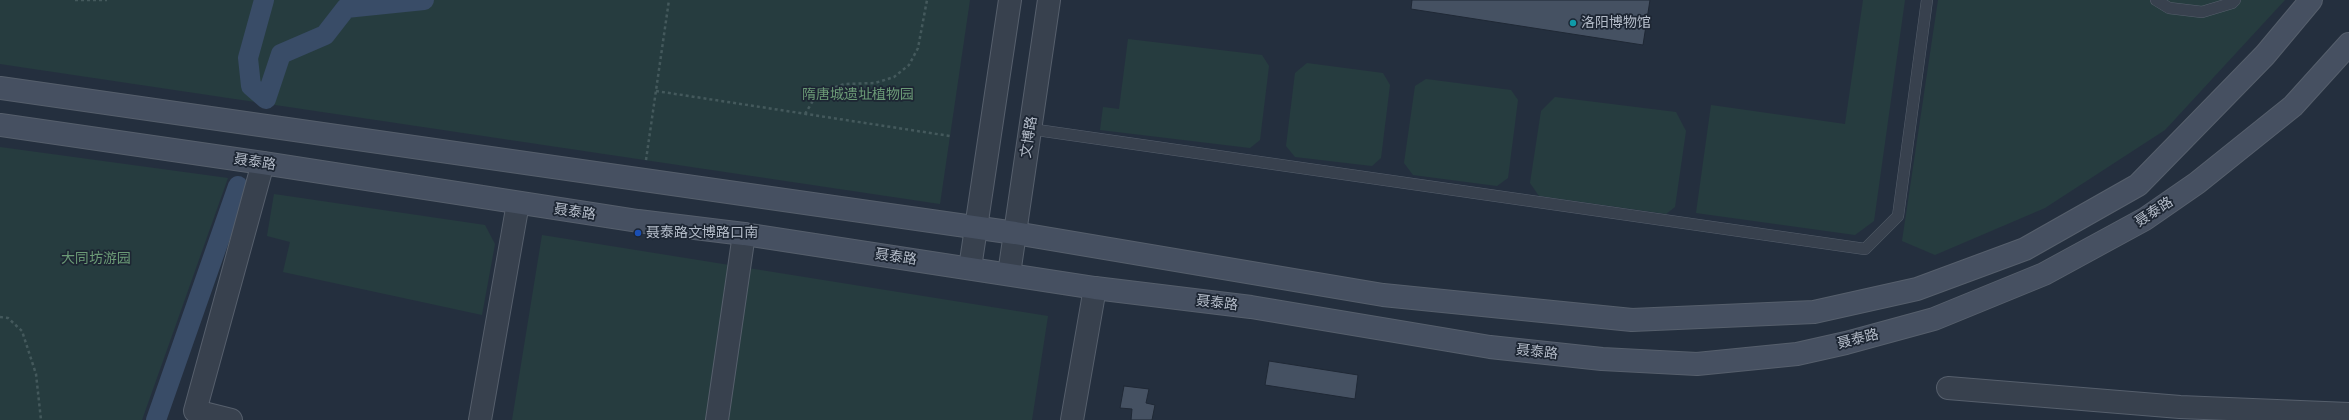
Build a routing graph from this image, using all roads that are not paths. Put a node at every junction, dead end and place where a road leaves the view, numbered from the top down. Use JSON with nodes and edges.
{"nodes":[{"id":1,"x":1010,"y":0,"type":"edge"},
{"id":2,"x":1049,"y":0,"type":"edge"},
{"id":3,"x":1927,"y":0,"type":"edge"},
{"id":4,"x":2156,"y":0,"type":"edge"},
{"id":5,"x":2235,"y":0,"type":"edge"},
{"id":6,"x":2311,"y":0,"type":"edge"},
{"id":7,"x":2349,"y":44,"type":"edge"},
{"id":8,"x":0,"y":88,"type":"edge"},
{"id":9,"x":0,"y":125,"type":"edge"},
{"id":10,"x":1030,"y":129,"type":"junction"},
{"id":11,"x":263,"y":163,"type":"junction"},
{"id":12,"x":518,"y":204,"type":"junction"},
{"id":13,"x":976,"y":228,"type":"junction"},
{"id":14,"x":1014,"y":233,"type":"junction"},
{"id":15,"x":744,"y":234,"type":"junction"},
{"id":16,"x":970,"y":268,"type":"junction"},
{"id":17,"x":1009,"y":274,"type":"junction"},
{"id":18,"x":1095,"y":288,"type":"junction"},
{"id":19,"x":1948,"y":388,"type":"dead end"},
{"id":20,"x":2340,"y":415,"type":"edge"},
{"id":21,"x":231,"y":420,"type":"edge"},
{"id":22,"x":480,"y":420,"type":"edge"},
{"id":23,"x":717,"y":420,"type":"edge"},
{"id":24,"x":1072,"y":420,"type":"edge"}],
"edges":[{"from":1,"to":13,"type":"street"},
{"from":2,"to":10,"type":"street","name":"文博路"},
{"from":3,"to":10,"type":"lane"},
{"from":4,"to":5,"type":"lane"},
{"from":6,"to":14,"type":"main road"},
{"from":7,"to":18,"type":"main road","name":"聂泰路"},
{"from":8,"to":13,"type":"main road"},
{"from":9,"to":11,"type":"main road","name":"聂泰路"},
{"from":10,"to":14,"type":"street","name":"文博路"},
{"from":11,"to":12,"type":"main road","name":"聂泰路"},
{"from":11,"to":21,"type":"street"},
{"from":12,"to":15,"type":"main road","name":"聂泰路"},
{"from":12,"to":22,"type":"street"},
{"from":13,"to":14,"type":"main road"},
{"from":13,"to":16,"type":"street"},
{"from":14,"to":17,"type":"street","name":"文博路"},
{"from":15,"to":16,"type":"main road","name":"聂泰路"},
{"from":15,"to":23,"type":"street"},
{"from":16,"to":17,"type":"main road","name":"聂泰路"},
{"from":17,"to":18,"type":"main road","name":"聂泰路"},
{"from":18,"to":24,"type":"street"},
{"from":19,"to":20,"type":"street"}]}
